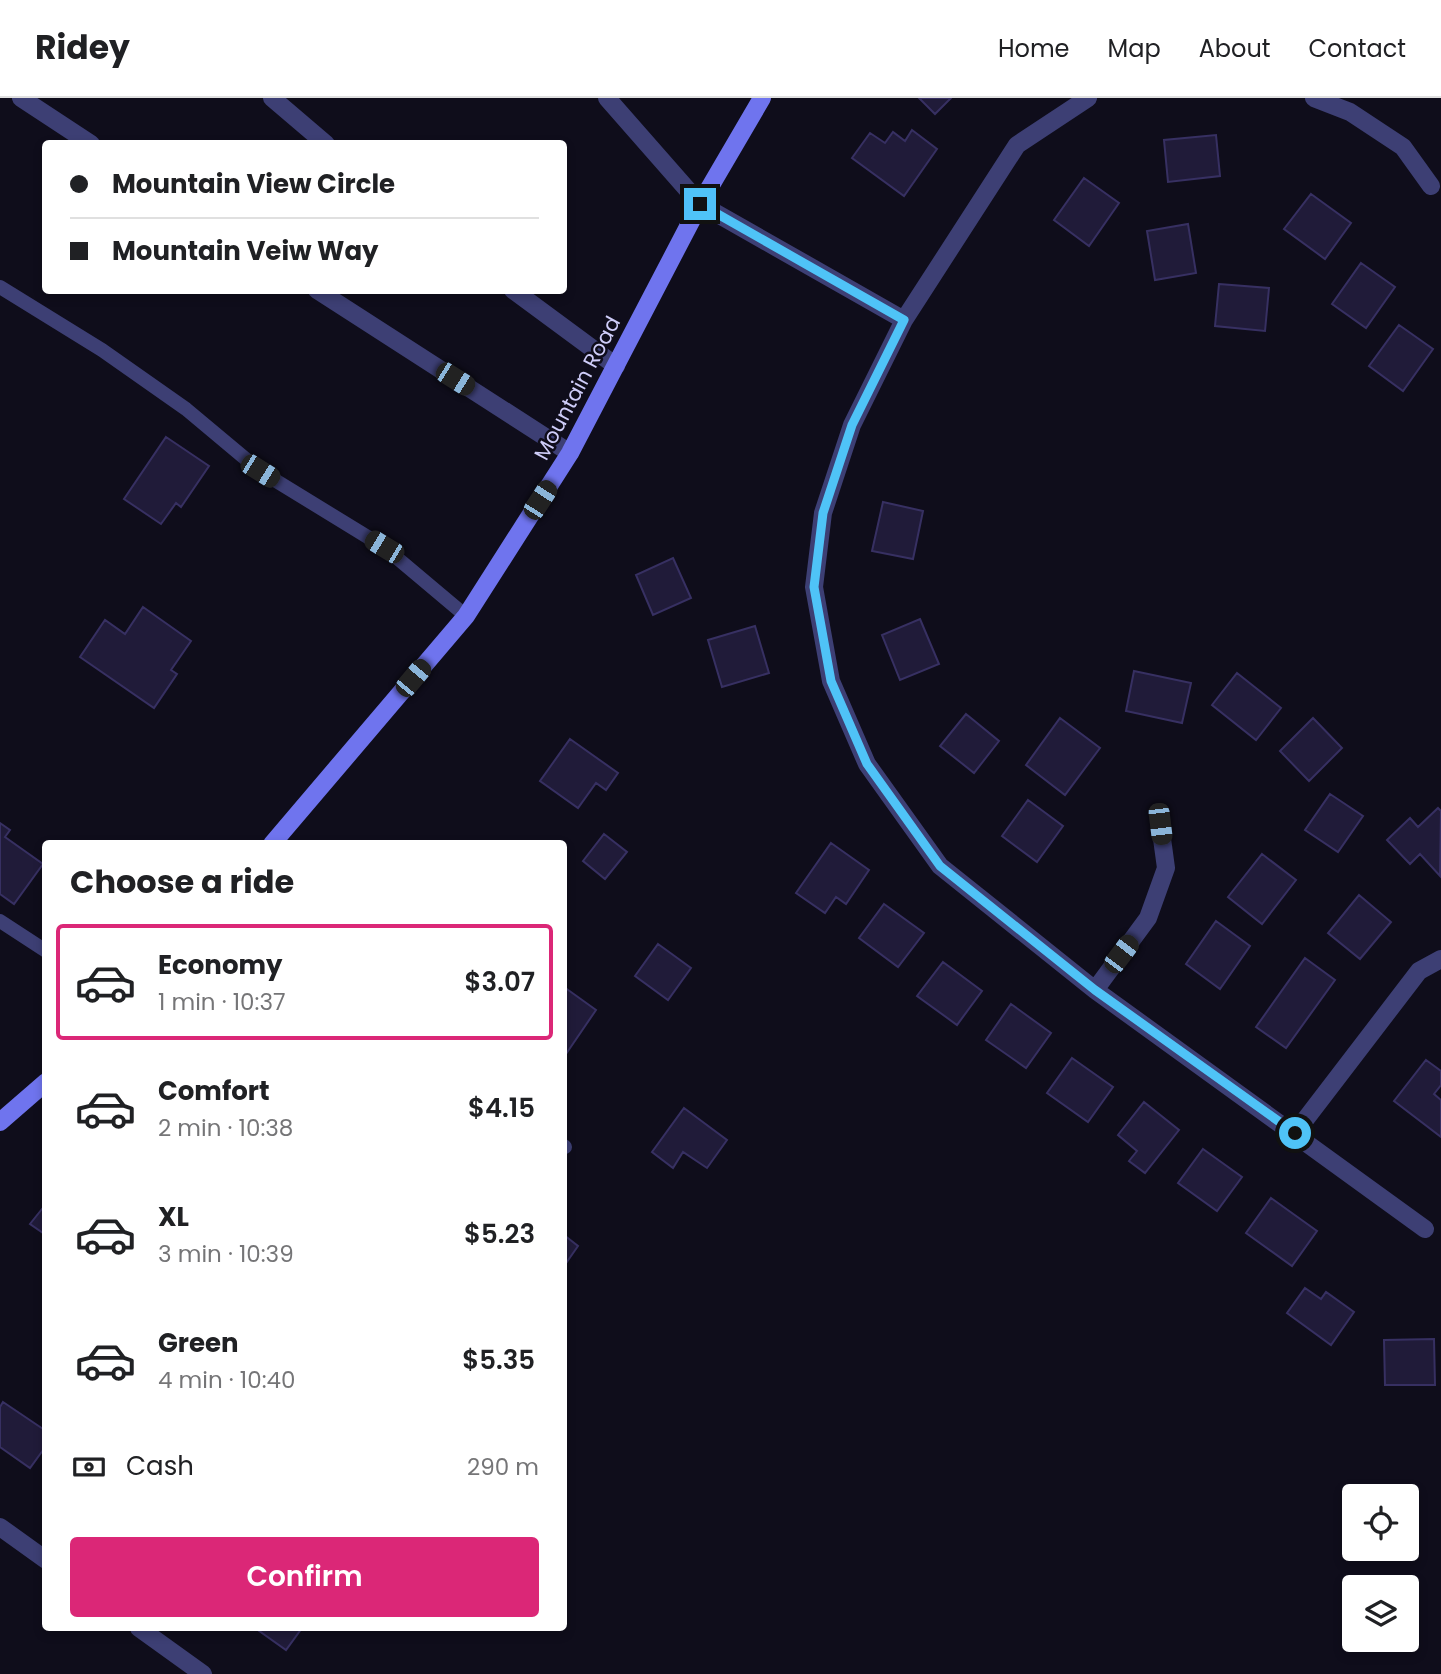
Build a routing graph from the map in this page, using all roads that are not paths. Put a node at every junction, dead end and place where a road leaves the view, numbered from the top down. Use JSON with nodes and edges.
{"nodes":[{"id":1,"x":21,"y":98,"type":"edge"},
{"id":2,"x":272,"y":98,"type":"edge"},
{"id":3,"x":607,"y":98,"type":"edge"},
{"id":4,"x":762,"y":98,"type":"edge"},
{"id":5,"x":1088,"y":98,"type":"edge"},
{"id":6,"x":1314,"y":98,"type":"edge"},
{"id":7,"x":85,"y":140,"type":"edge"},
{"id":8,"x":321,"y":140,"type":"edge"},
{"id":9,"x":1430,"y":186,"type":"dead end"},
{"id":10,"x":700,"y":204,"type":"junction"},
{"id":11,"x":0,"y":287,"type":"edge"},
{"id":12,"x":323,"y":294,"type":"edge"},
{"id":13,"x":518,"y":294,"type":"edge"},
{"id":14,"x":904,"y":320,"type":"junction"},
{"id":15,"x":616,"y":366,"type":"junction"},
{"id":16,"x":570,"y":453,"type":"junction"},
{"id":17,"x":466,"y":616,"type":"junction"},
{"id":18,"x":1160,"y":824,"type":"dead end"},
{"id":19,"x":275,"y":840,"type":"edge"},
{"id":20,"x":0,"y":920,"type":"edge"},
{"id":21,"x":42,"y":948,"type":"edge"},
{"id":22,"x":1441,"y":959,"type":"edge"},
{"id":23,"x":1095,"y":990,"type":"junction"},
{"id":24,"x":42,"y":1085,"type":"edge"},
{"id":25,"x":0,"y":1122,"type":"edge"},
{"id":26,"x":1295,"y":1133,"type":"junction"},
{"id":27,"x":1425,"y":1229,"type":"dead end"},
{"id":28,"x":0,"y":1527,"type":"edge"},
{"id":29,"x":42,"y":1557,"type":"edge"},
{"id":30,"x":143,"y":1631,"type":"edge"},
{"id":31,"x":203,"y":1674,"type":"edge"}],
"edges":[{"from":1,"to":7,"type":"street"},
{"from":2,"to":8,"type":"street"},
{"from":3,"to":10,"type":"street"},
{"from":4,"to":10,"type":"main road","name":"Mountain Road"},
{"from":5,"to":14,"type":"street"},
{"from":6,"to":9,"type":"street"},
{"from":10,"to":14,"type":"street"},
{"from":10,"to":15,"type":"main road","name":"Mountain Road"},
{"from":11,"to":17,"type":"lane"},
{"from":12,"to":16,"type":"street"},
{"from":13,"to":15,"type":"street"},
{"from":14,"to":23,"type":"street"},
{"from":15,"to":16,"type":"main road","name":"Mountain Road"},
{"from":16,"to":17,"type":"main road","name":"Mountain Road"},
{"from":17,"to":19,"type":"main road","name":"Mountain Road"},
{"from":18,"to":23,"type":"street"},
{"from":20,"to":21,"type":"lane"},
{"from":22,"to":26,"type":"street"},
{"from":23,"to":26,"type":"street"},
{"from":24,"to":25,"type":"main road"},
{"from":26,"to":27,"type":"street"},
{"from":28,"to":29,"type":"street"},
{"from":30,"to":31,"type":"street"}]}
